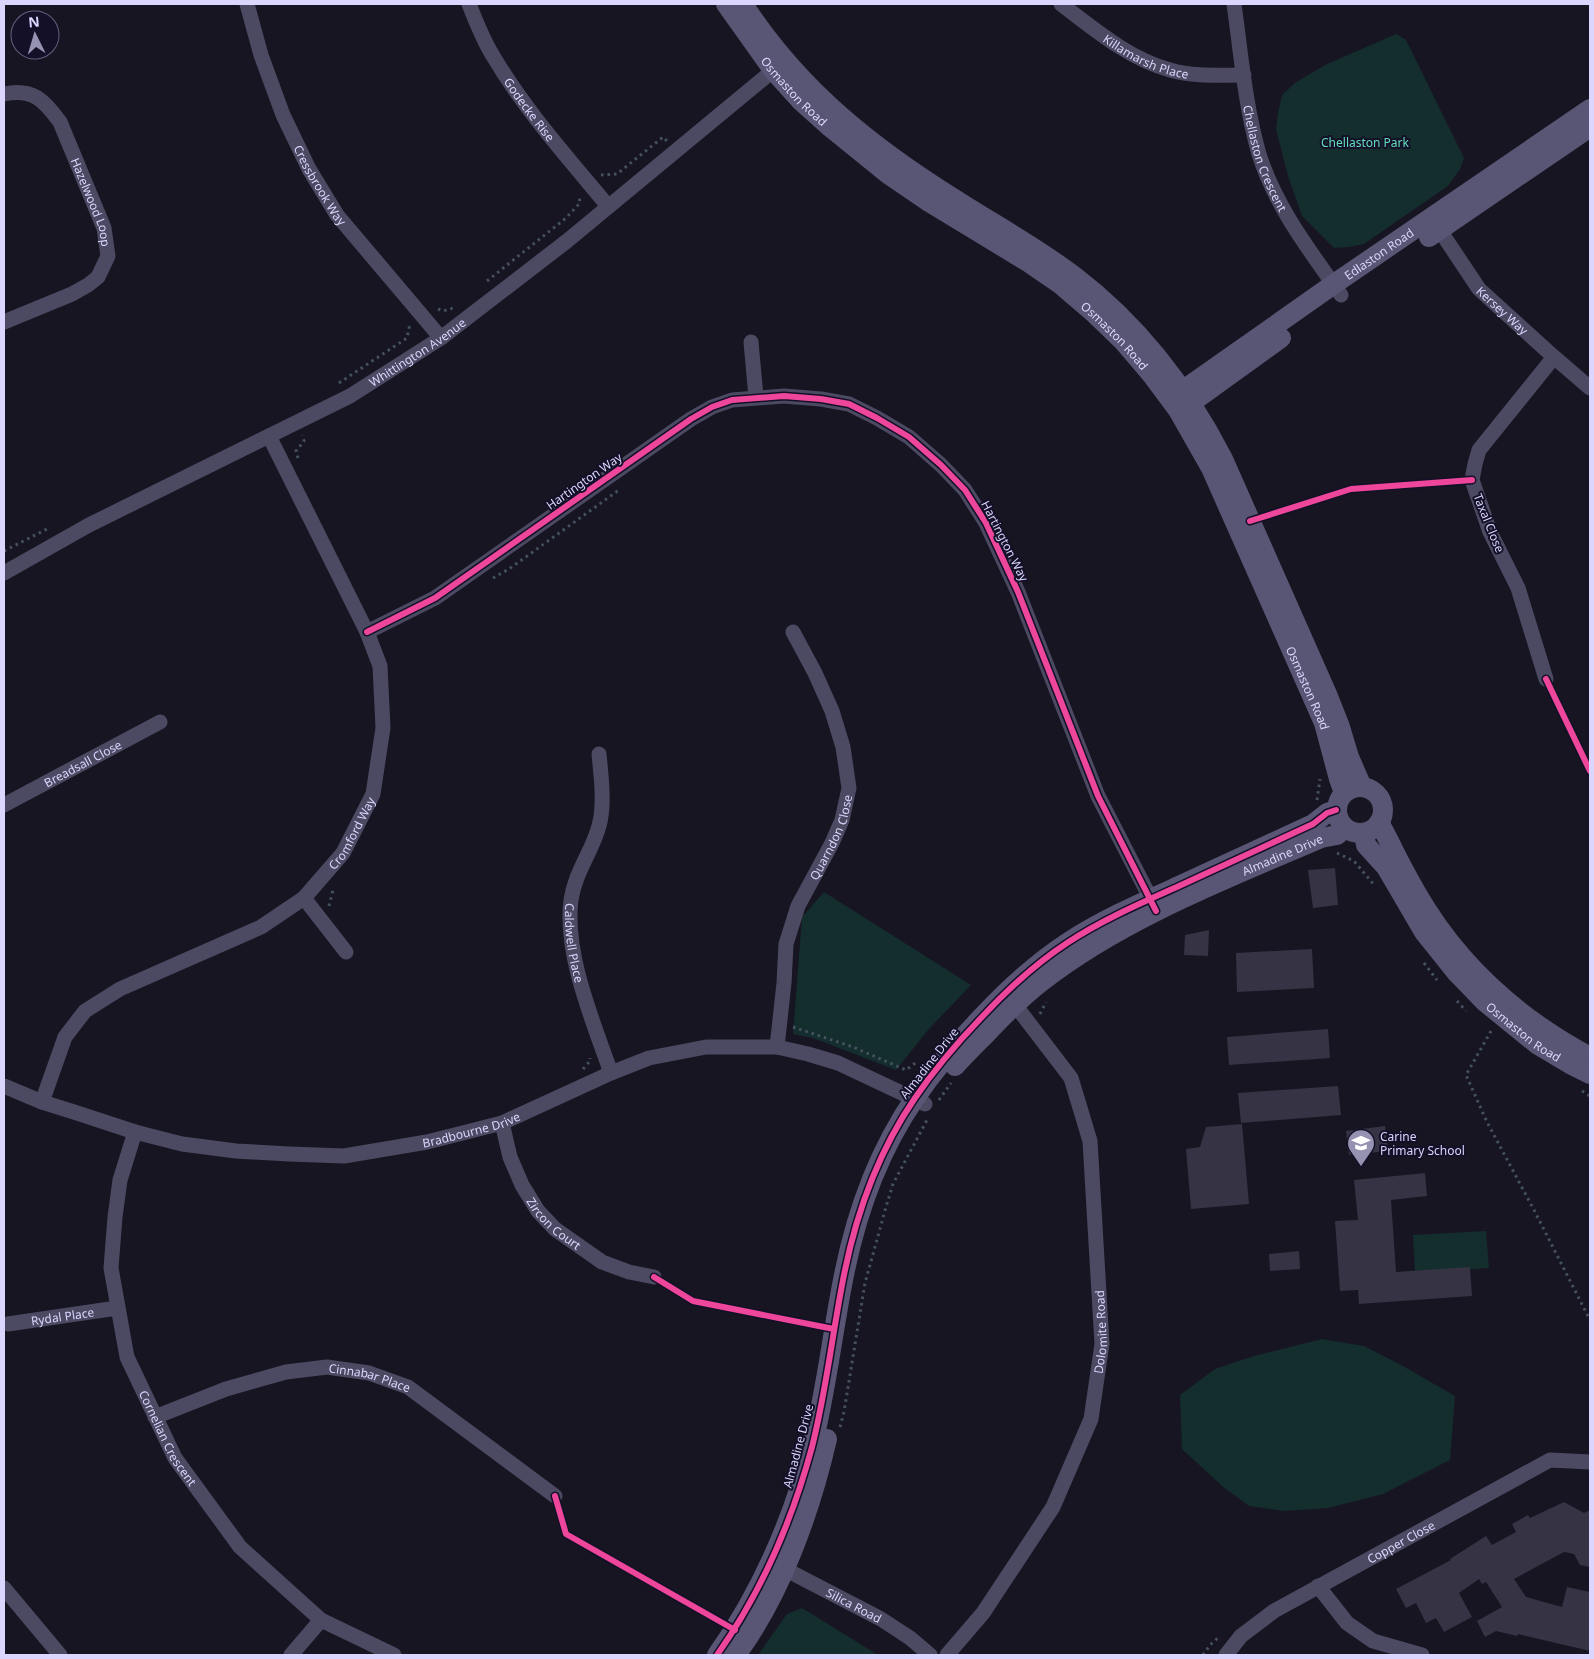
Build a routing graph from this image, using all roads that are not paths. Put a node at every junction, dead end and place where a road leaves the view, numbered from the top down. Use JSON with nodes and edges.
{"nodes":[{"id":1,"x":247,"y":4,"type":"edge"},
{"id":2,"x":469,"y":4,"type":"edge"},
{"id":3,"x":726,"y":4,"type":"edge"},
{"id":4,"x":743,"y":4,"type":"edge"},
{"id":5,"x":1061,"y":4,"type":"edge"},
{"id":6,"x":1234,"y":4,"type":"edge"},
{"id":7,"x":779,"y":65,"type":"junction"},
{"id":8,"x":1244,"y":76,"type":"junction"},
{"id":9,"x":4,"y":94,"type":"edge"},
{"id":10,"x":1590,"y":110,"type":"edge"},
{"id":11,"x":1590,"y":127,"type":"edge"},
{"id":12,"x":608,"y":206,"type":"junction"},
{"id":13,"x":1435,"y":224,"type":"junction"},
{"id":14,"x":1338,"y":289,"type":"junction"},
{"id":15,"x":4,"y":322,"type":"edge"},
{"id":16,"x":441,"y":338,"type":"junction"},
{"id":17,"x":751,"y":342,"type":"dead end"},
{"id":18,"x":1554,"y":357,"type":"junction"},
{"id":19,"x":1590,"y":388,"type":"edge"},
{"id":20,"x":756,"y":397,"type":"junction"},
{"id":21,"x":1181,"y":401,"type":"junction"},
{"id":22,"x":269,"y":436,"type":"junction"},
{"id":23,"x":4,"y":573,"type":"edge"},
{"id":24,"x":367,"y":632,"type":"junction"},
{"id":25,"x":793,"y":632,"type":"dead end"},
{"id":26,"x":1546,"y":679,"type":"dead end"},
{"id":27,"x":160,"y":722,"type":"dead end"},
{"id":28,"x":599,"y":754,"type":"dead end"},
{"id":29,"x":4,"y":805,"type":"edge"},
{"id":30,"x":1347,"y":805,"type":"junction"},
{"id":31,"x":1372,"y":828,"type":"junction"},
{"id":32,"x":304,"y":898,"type":"junction"},
{"id":33,"x":1154,"y":905,"type":"junction"},
{"id":34,"x":346,"y":952,"type":"dead end"},
{"id":35,"x":1010,"y":998,"type":"junction"},
{"id":36,"x":777,"y":1047,"type":"junction"},
{"id":37,"x":1590,"y":1057,"type":"edge"},
{"id":38,"x":611,"y":1072,"type":"junction"},
{"id":39,"x":1590,"y":1074,"type":"edge"},
{"id":40,"x":4,"y":1086,"type":"edge"},
{"id":41,"x":42,"y":1102,"type":"junction"},
{"id":42,"x":926,"y":1106,"type":"junction"},
{"id":43,"x":502,"y":1123,"type":"junction"},
{"id":44,"x":135,"y":1132,"type":"junction"},
{"id":45,"x":654,"y":1277,"type":"dead end"},
{"id":46,"x":117,"y":1308,"type":"junction"},
{"id":47,"x":8,"y":1324,"type":"dead end"},
{"id":48,"x":156,"y":1417,"type":"junction"},
{"id":49,"x":1590,"y":1462,"type":"edge"},
{"id":50,"x":555,"y":1496,"type":"dead end"},
{"id":51,"x":778,"y":1565,"type":"junction"},
{"id":52,"x":1318,"y":1586,"type":"junction"},
{"id":53,"x":4,"y":1588,"type":"edge"},
{"id":54,"x":321,"y":1620,"type":"junction"},
{"id":55,"x":60,"y":1655,"type":"edge"},
{"id":56,"x":291,"y":1655,"type":"edge"},
{"id":57,"x":394,"y":1655,"type":"edge"},
{"id":58,"x":717,"y":1655,"type":"edge"},
{"id":59,"x":736,"y":1655,"type":"edge"},
{"id":60,"x":930,"y":1655,"type":"edge"},
{"id":61,"x":947,"y":1655,"type":"edge"},
{"id":62,"x":1226,"y":1655,"type":"edge"},
{"id":63,"x":1422,"y":1655,"type":"edge"}],
"edges":[{"from":1,"to":16,"type":"street","name":"Cressbrook Way"},
{"from":2,"to":12,"type":"street","name":"Godecke Rise"},
{"from":3,"to":7,"type":"street","name":"Osmaston Road"},
{"from":4,"to":7,"type":"street","name":"Osmaston Road"},
{"from":5,"to":8,"type":"street","name":"Killamarsh Place"},
{"from":6,"to":8,"type":"street","name":"Chellaston Crescent"},
{"from":7,"to":12,"type":"street","name":"Whittington Avenue"},
{"from":7,"to":21,"type":"street","name":"Osmaston Road"},
{"from":8,"to":14,"type":"street","name":"Chellaston Crescent"},
{"from":9,"to":15,"type":"street","name":"Hazelwood Loop"},
{"from":10,"to":13,"type":"street","name":"Edlaston Road"},
{"from":11,"to":13,"type":"street","name":"Edlaston Road"},
{"from":12,"to":16,"type":"street","name":"Whittington Avenue"},
{"from":13,"to":14,"type":"street","name":"Edlaston Road"},
{"from":13,"to":18,"type":"street","name":"Kersey Way"},
{"from":14,"to":21,"type":"street","name":"Edlaston Road"},
{"from":16,"to":22,"type":"street","name":"Whittington Avenue"},
{"from":17,"to":20,"type":"street"},
{"from":18,"to":19,"type":"street","name":"Kersey Way"},
{"from":18,"to":26,"type":"street","name":"Taxal Close"},
{"from":20,"to":24,"type":"street","name":"Hartington Way"},
{"from":20,"to":33,"type":"street","name":"Hartington Way"},
{"from":21,"to":30,"type":"street","name":"Osmaston Road"},
{"from":22,"to":23,"type":"street","name":"Whittington Avenue"},
{"from":22,"to":24,"type":"street","name":"Cromford Way"},
{"from":24,"to":32,"type":"street","name":"Cromford Way"},
{"from":25,"to":36,"type":"street","name":"Quarndon Close"},
{"from":27,"to":29,"type":"street","name":"Breadsall Close"},
{"from":28,"to":38,"type":"street","name":"Caldwell Place"},
{"from":30,"to":31,"type":"street"},
{"from":30,"to":31,"type":"street"},
{"from":30,"to":33,"type":"street","name":"Almadine Drive"},
{"from":31,"to":37,"type":"street","name":"Osmaston Road"},
{"from":31,"to":39,"type":"street","name":"Osmaston Road"},
{"from":32,"to":34,"type":"street"},
{"from":32,"to":41,"type":"street","name":"Cromford Way"},
{"from":33,"to":35,"type":"street","name":"Almadine Drive"},
{"from":35,"to":42,"type":"street","name":"Almadine Drive"},
{"from":35,"to":61,"type":"street","name":"Dolomite Road"},
{"from":36,"to":38,"type":"street","name":"Bradbourne Drive"},
{"from":36,"to":42,"type":"street","name":"Bradbourne Drive"},
{"from":38,"to":43,"type":"street","name":"Bradbourne Drive"},
{"from":40,"to":41,"type":"street","name":"Bradbourne Drive"},
{"from":41,"to":44,"type":"street","name":"Bradbourne Drive"},
{"from":42,"to":51,"type":"street","name":"Almadine Drive"},
{"from":43,"to":44,"type":"street","name":"Bradbourne Drive"},
{"from":43,"to":45,"type":"street","name":"Zircon Court"},
{"from":44,"to":46,"type":"street","name":"Cornelian Crescent"},
{"from":46,"to":47,"type":"street","name":"Rydal Place"},
{"from":46,"to":48,"type":"street","name":"Cornelian Crescent"},
{"from":48,"to":50,"type":"street","name":"Cinnabar Place"},
{"from":48,"to":54,"type":"street","name":"Cornelian Crescent"},
{"from":49,"to":52,"type":"street","name":"Copper Close"},
{"from":51,"to":58,"type":"street","name":"Almadine Drive"},
{"from":51,"to":59,"type":"street","name":"Almadine Drive"},
{"from":51,"to":60,"type":"street","name":"Silica Road"},
{"from":52,"to":62,"type":"street","name":"Copper Close"},
{"from":52,"to":63,"type":"street"},
{"from":53,"to":55,"type":"street"},
{"from":54,"to":56,"type":"street"},
{"from":54,"to":57,"type":"street","name":"Cornelian Crescent"}]}
